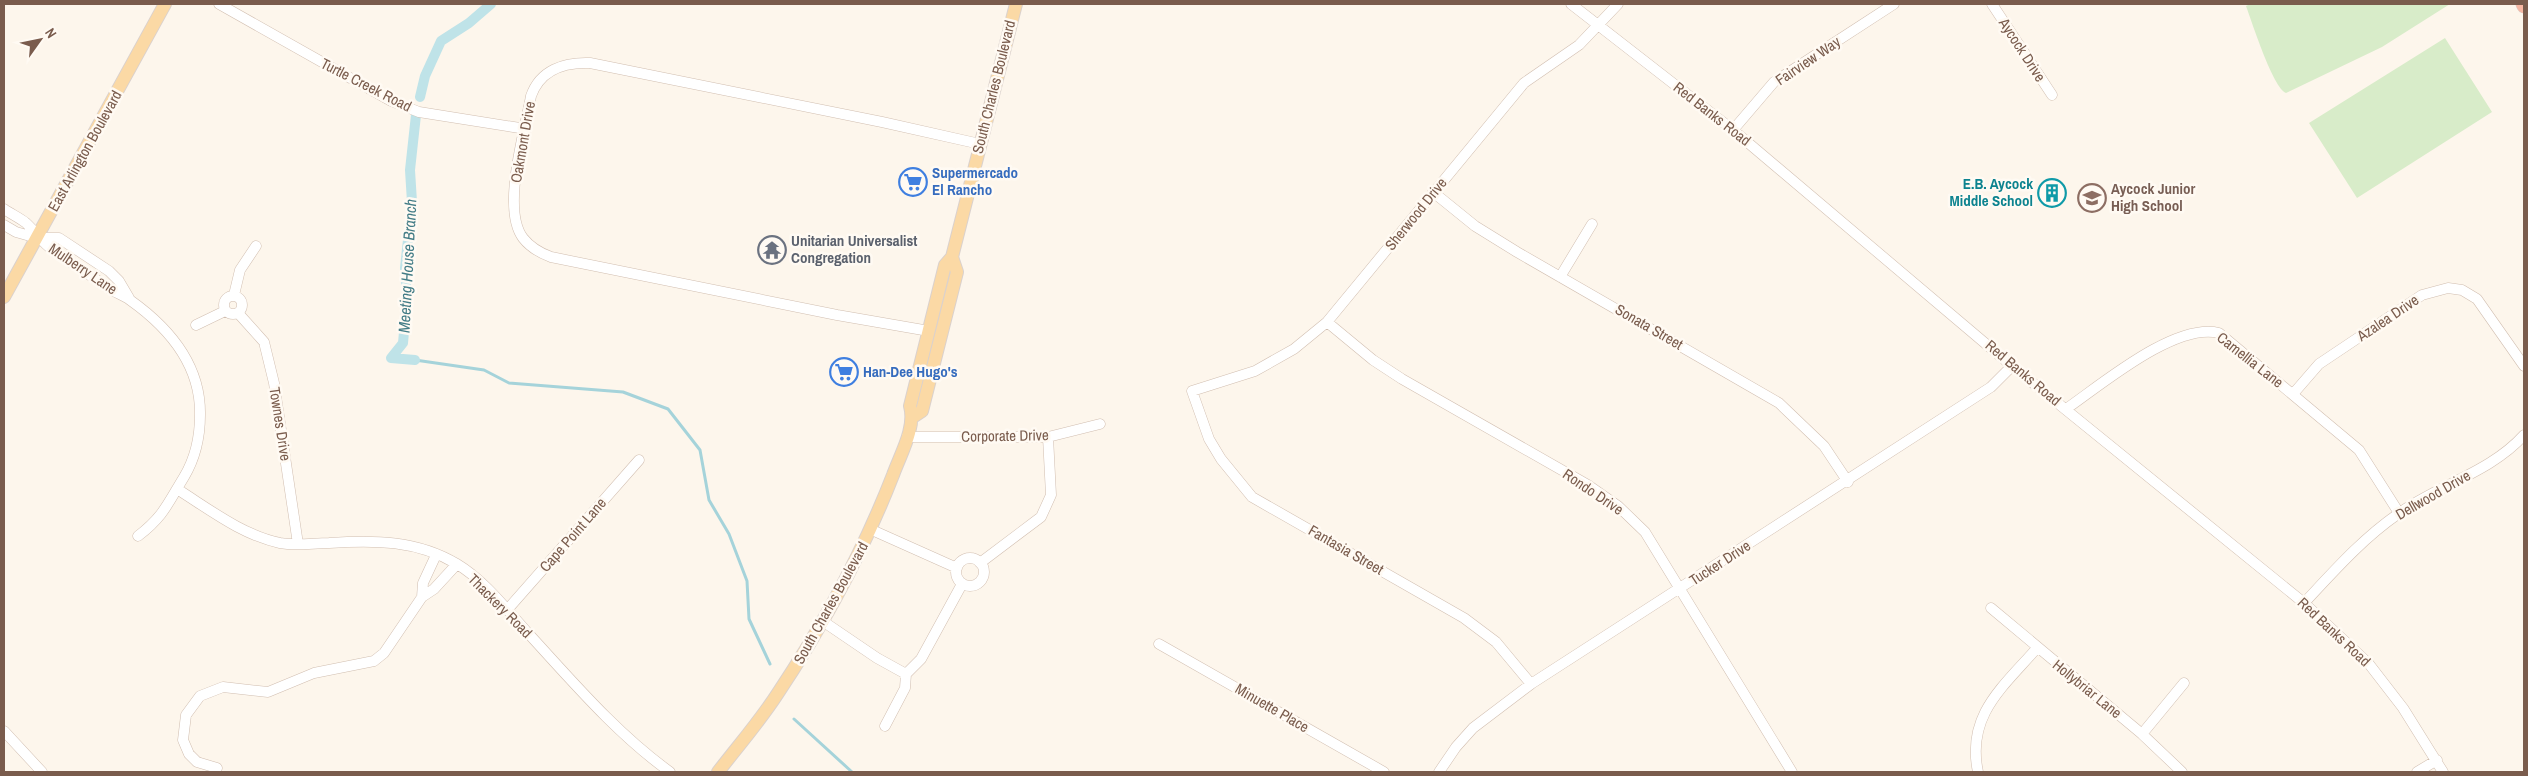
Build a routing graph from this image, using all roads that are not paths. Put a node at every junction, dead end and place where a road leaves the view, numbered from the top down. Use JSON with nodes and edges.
{"nodes":[{"id":1,"x":165,"y":4,"type":"edge"},
{"id":2,"x":219,"y":4,"type":"edge"},
{"id":3,"x":1016,"y":4,"type":"edge"},
{"id":4,"x":1571,"y":4,"type":"edge"},
{"id":5,"x":1618,"y":4,"type":"edge"},
{"id":6,"x":1894,"y":4,"type":"edge"},
{"id":7,"x":1992,"y":4,"type":"edge"},
{"id":8,"x":1599,"y":26,"type":"junction"},
{"id":9,"x":2052,"y":95,"type":"dead end"},
{"id":10,"x":526,"y":129,"type":"junction"},
{"id":11,"x":1733,"y":130,"type":"junction"},
{"id":12,"x":980,"y":144,"type":"junction"},
{"id":13,"x":1433,"y":192,"type":"junction"},
{"id":14,"x":4,"y":209,"type":"edge"},
{"id":15,"x":1592,"y":224,"type":"dead end"},
{"id":16,"x":4,"y":225,"type":"edge"},
{"id":17,"x":38,"y":238,"type":"junction"},
{"id":18,"x":256,"y":246,"type":"dead end"},
{"id":19,"x":952,"y":257,"type":"junction"},
{"id":20,"x":943,"y":271,"type":"junction"},
{"id":21,"x":1560,"y":277,"type":"junction"},
{"id":22,"x":234,"y":295,"type":"junction"},
{"id":23,"x":4,"y":297,"type":"edge"},
{"id":24,"x":225,"y":311,"type":"junction"},
{"id":25,"x":238,"y":313,"type":"junction"},
{"id":26,"x":948,"y":315,"type":"junction"},
{"id":27,"x":1327,"y":322,"type":"junction"},
{"id":28,"x":196,"y":325,"type":"dead end"},
{"id":29,"x":929,"y":331,"type":"junction"},
{"id":30,"x":2012,"y":366,"type":"junction"},
{"id":31,"x":2524,"y":366,"type":"edge"},
{"id":32,"x":1192,"y":391,"type":"joint"},
{"id":33,"x":2293,"y":394,"type":"junction"},
{"id":34,"x":924,"y":404,"type":"junction"},
{"id":35,"x":2066,"y":409,"type":"junction"},
{"id":36,"x":913,"y":417,"type":"junction"},
{"id":37,"x":1100,"y":424,"type":"dead end"},
{"id":38,"x":2524,"y":435,"type":"edge"},
{"id":39,"x":908,"y":437,"type":"junction"},
{"id":40,"x":1048,"y":438,"type":"junction"},
{"id":41,"x":639,"y":460,"type":"dead end"},
{"id":42,"x":1848,"y":482,"type":"junction"},
{"id":43,"x":177,"y":488,"type":"junction"},
{"id":44,"x":2400,"y":513,"type":"junction"},
{"id":45,"x":872,"y":530,"type":"junction"},
{"id":46,"x":138,"y":536,"type":"dead end"},
{"id":47,"x":298,"y":544,"type":"junction"},
{"id":48,"x":436,"y":555,"type":"junction"},
{"id":49,"x":980,"y":563,"type":"junction"},
{"id":50,"x":457,"y":564,"type":"junction"},
{"id":51,"x":957,"y":568,"type":"junction"},
{"id":52,"x":962,"y":584,"type":"junction"},
{"id":53,"x":1680,"y":590,"type":"junction"},
{"id":54,"x":422,"y":597,"type":"junction"},
{"id":55,"x":2304,"y":603,"type":"junction"},
{"id":56,"x":1991,"y":608,"type":"dead end"},
{"id":57,"x":506,"y":610,"type":"junction"},
{"id":58,"x":824,"y":622,"type":"junction"},
{"id":59,"x":1159,"y":644,"type":"dead end"},
{"id":60,"x":2037,"y":648,"type":"junction"},
{"id":61,"x":906,"y":674,"type":"junction"},
{"id":62,"x":2184,"y":683,"type":"dead end"},
{"id":63,"x":1531,"y":684,"type":"junction"},
{"id":64,"x":885,"y":726,"type":"dead end"},
{"id":65,"x":4,"y":731,"type":"edge"},
{"id":66,"x":2142,"y":734,"type":"junction"},
{"id":67,"x":2437,"y":760,"type":"junction"},
{"id":68,"x":217,"y":768,"type":"dead end"},
{"id":69,"x":42,"y":772,"type":"edge"},
{"id":70,"x":670,"y":772,"type":"edge"},
{"id":71,"x":718,"y":772,"type":"edge"},
{"id":72,"x":1384,"y":772,"type":"edge"},
{"id":73,"x":1439,"y":772,"type":"edge"},
{"id":74,"x":1792,"y":772,"type":"edge"},
{"id":75,"x":1978,"y":772,"type":"edge"},
{"id":76,"x":2182,"y":772,"type":"edge"},
{"id":77,"x":2417,"y":772,"type":"edge"},
{"id":78,"x":2443,"y":772,"type":"edge"}],
"edges":[{"from":1,"to":17,"type":"main road","name":"East Arlington Boulevard"},
{"from":2,"to":10,"type":"street","name":"Turtle Creek Road"},
{"from":3,"to":12,"type":"main road","name":"South Charles Boulevard"},
{"from":4,"to":8,"type":"street","name":"Red Banks Road"},
{"from":5,"to":8,"type":"street","name":"Sherwood Drive"},
{"from":6,"to":11,"type":"street","name":"Fairview Way"},
{"from":7,"to":9,"type":"street","name":"Aycock Drive"},
{"from":8,"to":11,"type":"street","name":"Red Banks Road"},
{"from":8,"to":13,"type":"street","name":"Sherwood Drive"},
{"from":10,"to":12,"type":"street","name":"Oakmont Drive"},
{"from":10,"to":29,"type":"street","name":"Oakmont Drive"},
{"from":11,"to":30,"type":"street","name":"Red Banks Road"},
{"from":12,"to":19,"type":"main road","name":"South Charles Boulevard"},
{"from":13,"to":21,"type":"street","name":"Sonata Street"},
{"from":13,"to":27,"type":"street","name":"Sherwood Drive"},
{"from":14,"to":17,"type":"street","name":"Mulberry Lane"},
{"from":15,"to":21,"type":"street"},
{"from":16,"to":17,"type":"street","name":"Mulberry Lane"},
{"from":17,"to":23,"type":"main road","name":"East Arlington Boulevard"},
{"from":17,"to":43,"type":"street","name":"Mulberry Lane"},
{"from":18,"to":22,"type":"street"},
{"from":19,"to":20,"type":"main road","name":"South Charles Boulevard"},
{"from":19,"to":26,"type":"main road","name":"South Charles Boulevard"},
{"from":20,"to":26,"type":"main road"},
{"from":20,"to":29,"type":"main road","name":"South Charles Boulevard"},
{"from":21,"to":42,"type":"street","name":"Sonata Street"},
{"from":22,"to":24,"type":"street"},
{"from":22,"to":25,"type":"street"},
{"from":24,"to":25,"type":"street"},
{"from":24,"to":28,"type":"street"},
{"from":25,"to":47,"type":"street","name":"Townes Drive"},
{"from":26,"to":34,"type":"main road","name":"South Charles Boulevard"},
{"from":27,"to":32,"type":"street","name":"Sherwood Drive"},
{"from":27,"to":53,"type":"street","name":"Rondo Drive"},
{"from":29,"to":34,"type":"main road"},
{"from":29,"to":36,"type":"main road","name":"South Charles Boulevard"},
{"from":30,"to":35,"type":"street","name":"Red Banks Road"},
{"from":30,"to":42,"type":"street","name":"Tucker Drive"},
{"from":31,"to":33,"type":"street","name":"Azalea Drive"},
{"from":32,"to":63,"type":"street","name":"Fantasia Street"},
{"from":33,"to":35,"type":"street","name":"Camellia Lane"},
{"from":33,"to":44,"type":"street","name":"Camellia Lane"},
{"from":34,"to":36,"type":"main road","name":"South Charles Boulevard"},
{"from":35,"to":55,"type":"street","name":"Red Banks Road"},
{"from":36,"to":39,"type":"main road","name":"South Charles Boulevard"},
{"from":37,"to":40,"type":"street","name":"Corporate Drive"},
{"from":38,"to":44,"type":"street","name":"Dellwood Drive"},
{"from":39,"to":40,"type":"street","name":"Corporate Drive"},
{"from":39,"to":45,"type":"main road","name":"South Charles Boulevard"},
{"from":40,"to":49,"type":"street"},
{"from":41,"to":57,"type":"street","name":"Cape Point Lane"},
{"from":42,"to":53,"type":"street","name":"Tucker Drive"},
{"from":43,"to":46,"type":"street","name":"Mulberry Lane"},
{"from":43,"to":47,"type":"street","name":"Thackery Road"},
{"from":44,"to":55,"type":"street","name":"Dellwood Drive"},
{"from":45,"to":51,"type":"street"},
{"from":45,"to":58,"type":"main road","name":"South Charles Boulevard"},
{"from":47,"to":48,"type":"street","name":"Thackery Road"},
{"from":48,"to":50,"type":"street","name":"Thackery Road"},
{"from":48,"to":54,"type":"street"},
{"from":49,"to":51,"type":"street"},
{"from":49,"to":52,"type":"street"},
{"from":50,"to":54,"type":"street"},
{"from":50,"to":57,"type":"street","name":"Thackery Road"},
{"from":51,"to":52,"type":"street"},
{"from":52,"to":61,"type":"street"},
{"from":53,"to":63,"type":"street","name":"Tucker Drive"},
{"from":53,"to":74,"type":"street","name":"Rondo Drive"},
{"from":54,"to":68,"type":"street"},
{"from":55,"to":67,"type":"street","name":"Red Banks Road"},
{"from":56,"to":60,"type":"street","name":"Hollybriar Lane"},
{"from":57,"to":70,"type":"street","name":"Thackery Road"},
{"from":58,"to":61,"type":"street"},
{"from":58,"to":71,"type":"main road","name":"South Charles Boulevard"},
{"from":59,"to":72,"type":"street","name":"Minuette Place"},
{"from":60,"to":66,"type":"street","name":"Hollybriar Lane"},
{"from":60,"to":75,"type":"street"},
{"from":61,"to":64,"type":"street"},
{"from":62,"to":66,"type":"street"},
{"from":63,"to":73,"type":"street","name":"Tucker Drive"},
{"from":65,"to":69,"type":"street"},
{"from":66,"to":76,"type":"street","name":"Hollybriar Lane"},
{"from":67,"to":77,"type":"street"},
{"from":67,"to":78,"type":"street","name":"Red Banks Road"}]}
